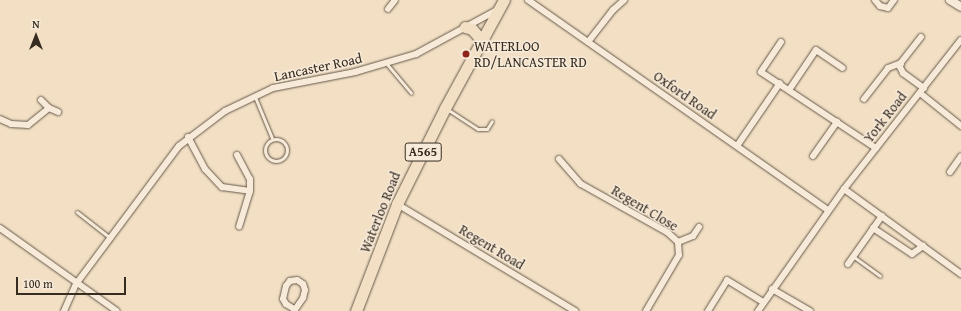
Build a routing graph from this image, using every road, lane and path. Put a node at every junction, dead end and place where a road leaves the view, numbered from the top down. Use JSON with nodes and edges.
{"nodes":[{"id":1,"x":395,"y":0,"type":"edge"},
{"id":2,"x":528,"y":0,"type":"edge"},
{"id":3,"x":875,"y":0,"type":"edge"},
{"id":4,"x":894,"y":0,"type":"edge"},
{"id":5,"x":950,"y":0,"type":"edge"},
{"id":6,"x":622,"y":1,"type":"edge"},
{"id":7,"x":501,"y":4,"type":"edge"},
{"id":8,"x":961,"y":7,"type":"edge"},
{"id":9,"x":388,"y":9,"type":"dead end"},
{"id":10,"x":465,"y":27,"type":"junction"},
{"id":11,"x":921,"y":37,"type":"dead end"},
{"id":12,"x":961,"y":40,"type":"edge"},
{"id":13,"x":482,"y":41,"type":"junction"},
{"id":14,"x":588,"y":42,"type":"junction"},
{"id":15,"x":781,"y":42,"type":"dead end"},
{"id":16,"x":386,"y":63,"type":"junction"},
{"id":17,"x":901,"y":63,"type":"junction"},
{"id":18,"x":843,"y":68,"type":"dead end"},
{"id":19,"x":780,"y":83,"type":"junction"},
{"id":20,"x":789,"y":90,"type":"junction"},
{"id":21,"x":922,"y":90,"type":"junction"},
{"id":22,"x":411,"y":93,"type":"dead end"},
{"id":23,"x":255,"y":97,"type":"junction"},
{"id":24,"x":864,"y":99,"type":"dead end"},
{"id":25,"x":41,"y":100,"type":"dead end"},
{"id":26,"x":49,"y":108,"type":"junction"},
{"id":27,"x":445,"y":108,"type":"junction"},
{"id":28,"x":58,"y":112,"type":"dead end"},
{"id":29,"x":0,"y":119,"type":"edge"},
{"id":30,"x":492,"y":121,"type":"dead end"},
{"id":31,"x":836,"y":122,"type":"junction"},
{"id":32,"x":961,"y":126,"type":"edge"},
{"id":33,"x":188,"y":137,"type":"junction"},
{"id":34,"x":272,"y":138,"type":"junction"},
{"id":35,"x":737,"y":146,"type":"junction"},
{"id":36,"x":876,"y":148,"type":"junction"},
{"id":37,"x":236,"y":155,"type":"dead end"},
{"id":38,"x":813,"y":156,"type":"dead end"},
{"id":39,"x":961,"y":156,"type":"edge"},
{"id":40,"x":559,"y":160,"type":"dead end"},
{"id":41,"x":950,"y":172,"type":"dead end"},
{"id":42,"x":844,"y":189,"type":"junction"},
{"id":43,"x":250,"y":191,"type":"junction"},
{"id":44,"x":397,"y":204,"type":"junction"},
{"id":45,"x":828,"y":210,"type":"junction"},
{"id":46,"x":77,"y":212,"type":"dead end"},
{"id":47,"x":882,"y":216,"type":"junction"},
{"id":48,"x":239,"y":226,"type":"dead end"},
{"id":49,"x":699,"y":227,"type":"dead end"},
{"id":50,"x":0,"y":228,"type":"edge"},
{"id":51,"x":873,"y":228,"type":"junction"},
{"id":52,"x":109,"y":237,"type":"junction"},
{"id":53,"x":678,"y":242,"type":"junction"},
{"id":54,"x":923,"y":246,"type":"junction"},
{"id":55,"x":853,"y":256,"type":"junction"},
{"id":56,"x":848,"y":264,"type":"dead end"},
{"id":57,"x":961,"y":274,"type":"edge"},
{"id":58,"x":880,"y":276,"type":"dead end"},
{"id":59,"x":76,"y":284,"type":"junction"},
{"id":60,"x":772,"y":289,"type":"junction"},
{"id":61,"x":764,"y":302,"type":"junction"},
{"id":62,"x":294,"y":310,"type":"edge"},
{"id":63,"x":64,"y":311,"type":"edge"},
{"id":64,"x":117,"y":311,"type":"edge"},
{"id":65,"x":356,"y":311,"type":"edge"},
{"id":66,"x":575,"y":311,"type":"edge"},
{"id":67,"x":646,"y":311,"type":"edge"},
{"id":68,"x":708,"y":311,"type":"edge"},
{"id":69,"x":758,"y":311,"type":"edge"},
{"id":70,"x":810,"y":311,"type":"edge"}],
"edges":[{"from":1,"to":9,"type":"street"},
{"from":2,"to":14,"type":"street","name":"Oxford Road"},
{"from":3,"to":4,"type":"street"},
{"from":5,"to":8,"type":"street"},
{"from":6,"to":14,"type":"street"},
{"from":7,"to":10,"type":"street","name":"Lancaster Road"},
{"from":7,"to":13,"type":"highway","name":"Waterloo Road","number":"A565"},
{"from":10,"to":13,"type":"highway"},
{"from":10,"to":16,"type":"street","name":"Lancaster Road"},
{"from":11,"to":17,"type":"street"},
{"from":12,"to":21,"type":"street","name":"York Road"},
{"from":13,"to":27,"type":"highway","name":"Waterloo Road","number":"A565"},
{"from":14,"to":35,"type":"street","name":"Oxford Road"},
{"from":15,"to":19,"type":"street"},
{"from":16,"to":22,"type":"lane"},
{"from":16,"to":23,"type":"street","name":"Lancaster Road"},
{"from":17,"to":21,"type":"street"},
{"from":17,"to":24,"type":"street"},
{"from":18,"to":20,"type":"street"},
{"from":19,"to":20,"type":"street"},
{"from":19,"to":35,"type":"street"},
{"from":20,"to":31,"type":"street"},
{"from":21,"to":32,"type":"street"},
{"from":21,"to":36,"type":"street","name":"York Road"},
{"from":23,"to":33,"type":"street","name":"Lancaster Road"},
{"from":23,"to":34,"type":"lane"},
{"from":25,"to":26,"type":"street"},
{"from":26,"to":28,"type":"street"},
{"from":26,"to":29,"type":"street"},
{"from":27,"to":30,"type":"lane"},
{"from":27,"to":44,"type":"highway","name":"Waterloo Road","number":"A565"},
{"from":31,"to":36,"type":"street"},
{"from":31,"to":38,"type":"street"},
{"from":33,"to":43,"type":"street"},
{"from":33,"to":52,"type":"street","name":"Lancaster Road"},
{"from":34,"to":34,"type":"lane"},
{"from":35,"to":45,"type":"street","name":"Oxford Road"},
{"from":36,"to":42,"type":"street","name":"York Road"},
{"from":37,"to":43,"type":"street"},
{"from":39,"to":41,"type":"street"},
{"from":40,"to":53,"type":"street","name":"Regent Close"},
{"from":42,"to":45,"type":"street","name":"York Road"},
{"from":42,"to":47,"type":"street"},
{"from":43,"to":48,"type":"street"},
{"from":44,"to":65,"type":"highway","name":"Waterloo Road","number":"A565"},
{"from":44,"to":66,"type":"street","name":"Regent Road"},
{"from":45,"to":60,"type":"street","name":"York Road"},
{"from":46,"to":52,"type":"lane"},
{"from":47,"to":51,"type":"street"},
{"from":47,"to":54,"type":"street"},
{"from":49,"to":53,"type":"street"},
{"from":50,"to":59,"type":"street"},
{"from":51,"to":54,"type":"street"},
{"from":51,"to":55,"type":"street"},
{"from":52,"to":59,"type":"street","name":"Lancaster Road"},
{"from":53,"to":67,"type":"street","name":"Regent Close"},
{"from":54,"to":57,"type":"street"},
{"from":55,"to":56,"type":"street"},
{"from":55,"to":58,"type":"lane"},
{"from":59,"to":63,"type":"street","name":"Lancaster Road"},
{"from":59,"to":64,"type":"street"},
{"from":60,"to":61,"type":"street","name":"York Road"},
{"from":60,"to":70,"type":"street"},
{"from":61,"to":68,"type":"street"},
{"from":61,"to":69,"type":"street","name":"York Road"},
{"from":62,"to":62,"type":"street"}]}
